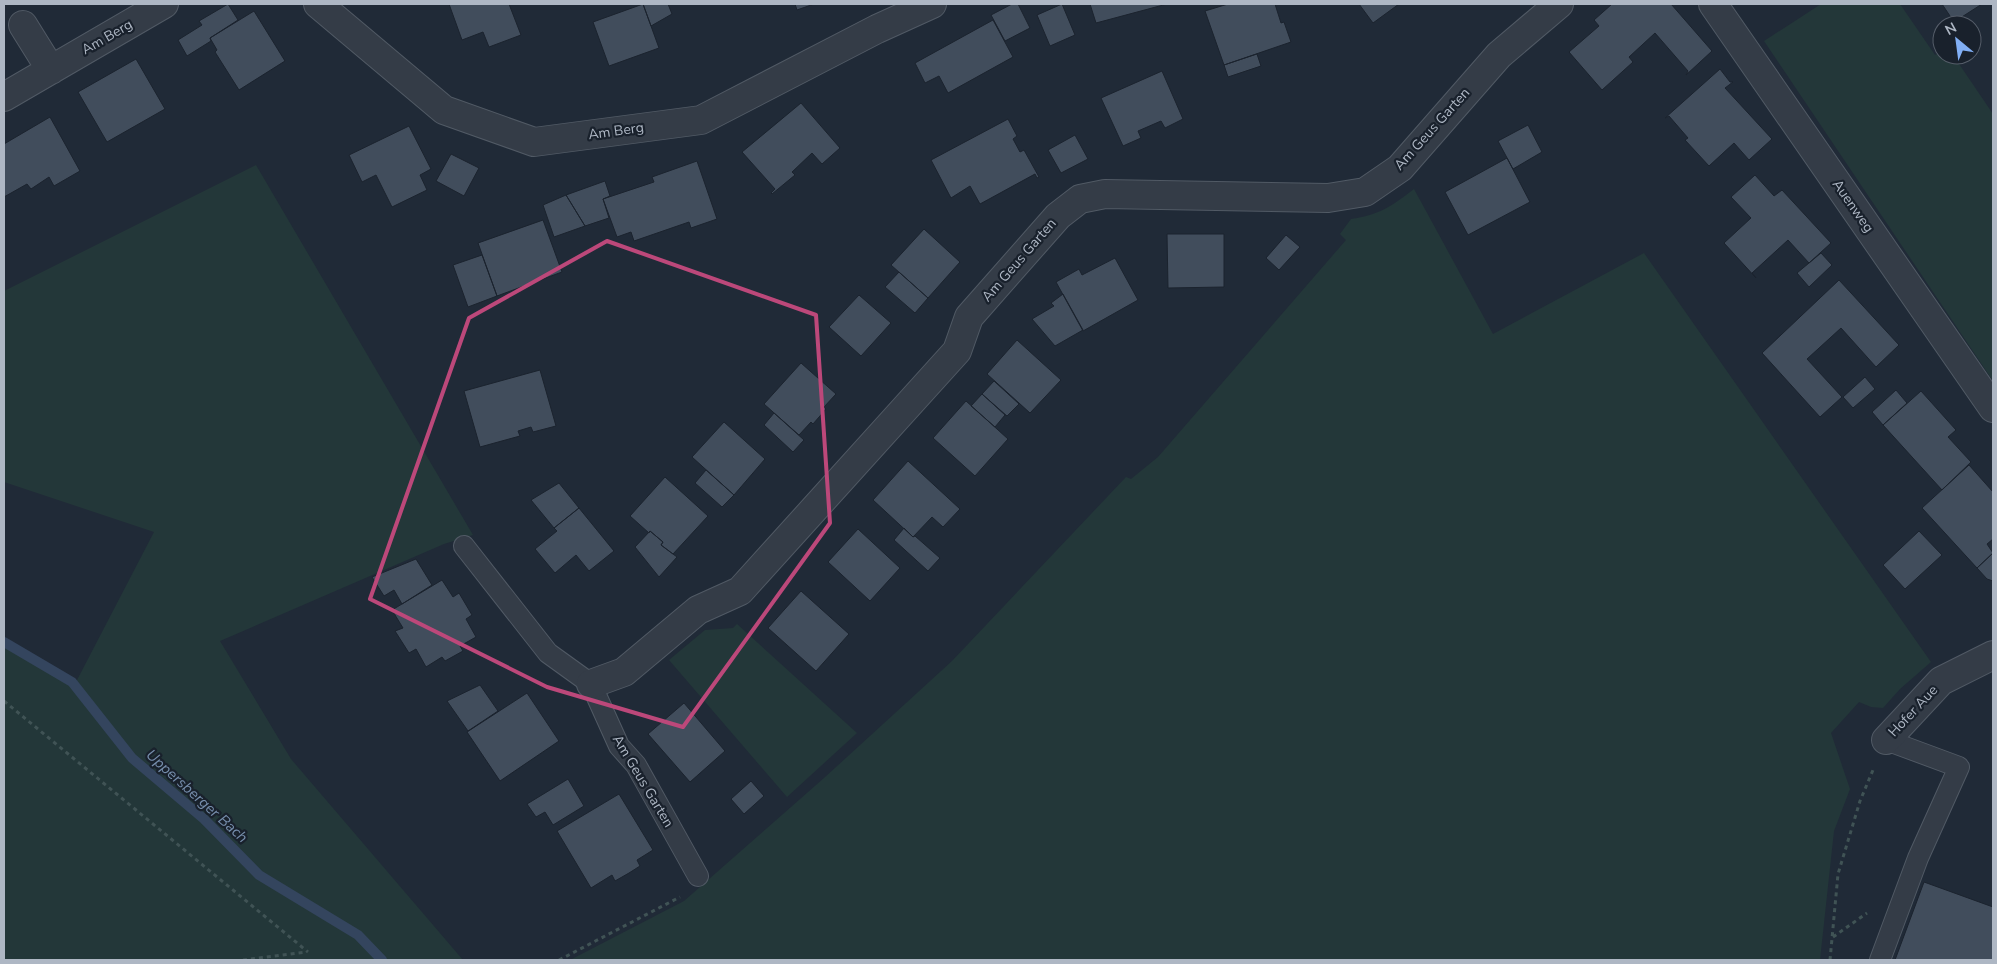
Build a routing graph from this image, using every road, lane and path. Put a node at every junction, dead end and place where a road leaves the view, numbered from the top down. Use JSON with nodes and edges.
{"nodes":[{"id":1,"x":164,"y":4,"type":"edge"},
{"id":2,"x":318,"y":4,"type":"edge"},
{"id":3,"x":932,"y":4,"type":"edge"},
{"id":4,"x":1558,"y":4,"type":"edge"},
{"id":5,"x":1713,"y":4,"type":"edge"},
{"id":6,"x":23,"y":25,"type":"dead end"},
{"id":7,"x":51,"y":70,"type":"junction"},
{"id":8,"x":4,"y":97,"type":"edge"},
{"id":9,"x":1993,"y":408,"type":"edge"},
{"id":10,"x":464,"y":546,"type":"dead end"},
{"id":11,"x":1993,"y":655,"type":"edge"},
{"id":12,"x":591,"y":684,"type":"junction"},
{"id":13,"x":4,"y":701,"type":"edge"},
{"id":14,"x":1886,"y":740,"type":"junction"},
{"id":15,"x":698,"y":876,"type":"joint"},
{"id":16,"x":243,"y":960,"type":"edge"},
{"id":17,"x":559,"y":960,"type":"edge"},
{"id":18,"x":1830,"y":960,"type":"edge"},
{"id":19,"x":1880,"y":960,"type":"edge"}],
"edges":[{"from":1,"to":7,"type":"street","name":"Am Berg"},
{"from":2,"to":3,"type":"street","name":"Am Berg"},
{"from":4,"to":12,"type":"street","name":"Am Geus Garten"},
{"from":5,"to":9,"type":"street","name":"Auenweg"},
{"from":6,"to":7,"type":"street"},
{"from":7,"to":8,"type":"street","name":"Am Berg"},
{"from":10,"to":12,"type":"lane","name":"Am Geus Garten"},
{"from":11,"to":14,"type":"street","name":"Hofer Aue"},
{"from":12,"to":15,"type":"lane","name":"Am Geus Garten"},
{"from":13,"to":16,"type":"path"},
{"from":14,"to":18,"type":"path"},
{"from":14,"to":19,"type":"lane"},
{"from":15,"to":17,"type":"path"}]}
